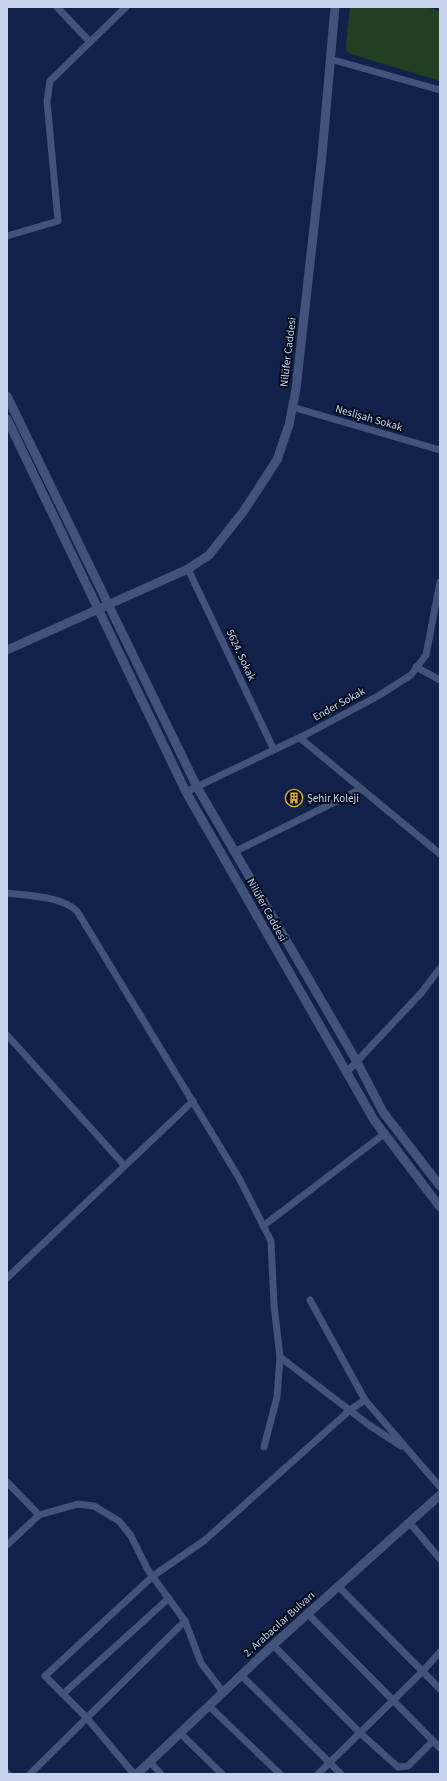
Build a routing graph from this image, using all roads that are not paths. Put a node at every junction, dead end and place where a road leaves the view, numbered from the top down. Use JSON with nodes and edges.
{"nodes":[{"id":1,"x":57,"y":7,"type":"edge"},
{"id":2,"x":126,"y":7,"type":"edge"},
{"id":3,"x":335,"y":7,"type":"edge"},
{"id":4,"x":90,"y":42,"type":"junction"},
{"id":5,"x":330,"y":59,"type":"junction"},
{"id":6,"x":440,"y":90,"type":"edge"},
{"id":7,"x":7,"y":236,"type":"edge"},
{"id":8,"x":7,"y":396,"type":"edge"},
{"id":9,"x":292,"y":407,"type":"junction"},
{"id":10,"x":7,"y":419,"type":"edge"},
{"id":11,"x":440,"y":450,"type":"edge"},
{"id":12,"x":188,"y":569,"type":"junction"},
{"id":13,"x":440,"y":582,"type":"edge"},
{"id":14,"x":108,"y":605,"type":"junction"},
{"id":15,"x":99,"y":609,"type":"junction"},
{"id":16,"x":7,"y":650,"type":"edge"},
{"id":17,"x":416,"y":668,"type":"junction"},
{"id":18,"x":440,"y":680,"type":"edge"},
{"id":19,"x":300,"y":738,"type":"junction"},
{"id":20,"x":274,"y":750,"type":"junction"},
{"id":21,"x":197,"y":787,"type":"junction"},
{"id":22,"x":361,"y":789,"type":"junction"},
{"id":23,"x":186,"y":792,"type":"junction"},
{"id":24,"x":234,"y":852,"type":"junction"},
{"id":25,"x":440,"y":854,"type":"edge"},
{"id":26,"x":7,"y":893,"type":"edge"},
{"id":27,"x":440,"y":968,"type":"edge"},
{"id":28,"x":7,"y":1035,"type":"edge"},
{"id":29,"x":357,"y":1062,"type":"junction"},
{"id":30,"x":346,"y":1073,"type":"junction"},
{"id":31,"x":193,"y":1101,"type":"junction"},
{"id":32,"x":384,"y":1134,"type":"junction"},
{"id":33,"x":124,"y":1165,"type":"junction"},
{"id":34,"x":440,"y":1186,"type":"edge"},
{"id":35,"x":440,"y":1207,"type":"edge"},
{"id":36,"x":263,"y":1226,"type":"junction"},
{"id":37,"x":7,"y":1278,"type":"edge"},
{"id":38,"x":310,"y":1300,"type":"dead end"},
{"id":39,"x":280,"y":1357,"type":"junction"},
{"id":40,"x":365,"y":1400,"type":"junction"},
{"id":41,"x":350,"y":1410,"type":"junction"},
{"id":42,"x":264,"y":1447,"type":"dead end"},
{"id":43,"x":408,"y":1450,"type":"junction"},
{"id":44,"x":7,"y":1482,"type":"edge"},
{"id":45,"x":440,"y":1487,"type":"edge"},
{"id":46,"x":440,"y":1495,"type":"edge"},
{"id":47,"x":39,"y":1515,"type":"junction"},
{"id":48,"x":410,"y":1523,"type":"junction"},
{"id":49,"x":7,"y":1545,"type":"edge"},
{"id":50,"x":440,"y":1559,"type":"edge"},
{"id":51,"x":153,"y":1576,"type":"junction"},
{"id":52,"x":339,"y":1587,"type":"junction"},
{"id":53,"x":169,"y":1598,"type":"junction"},
{"id":54,"x":308,"y":1614,"type":"junction"},
{"id":55,"x":185,"y":1621,"type":"junction"},
{"id":56,"x":273,"y":1645,"type":"junction"},
{"id":57,"x":440,"y":1652,"type":"edge"},
{"id":58,"x":422,"y":1672,"type":"junction"},
{"id":59,"x":241,"y":1675,"type":"junction"},
{"id":60,"x":440,"y":1689,"type":"edge"},
{"id":61,"x":223,"y":1692,"type":"junction"},
{"id":62,"x":63,"y":1694,"type":"junction"},
{"id":63,"x":393,"y":1700,"type":"junction"},
{"id":64,"x":209,"y":1706,"type":"junction"},
{"id":65,"x":86,"y":1717,"type":"junction"},
{"id":66,"x":180,"y":1733,"type":"junction"},
{"id":67,"x":360,"y":1733,"type":"junction"},
{"id":68,"x":438,"y":1744,"type":"edge"},
{"id":69,"x":150,"y":1762,"type":"junction"},
{"id":70,"x":330,"y":1762,"type":"junction"},
{"id":71,"x":30,"y":1774,"type":"edge"},
{"id":72,"x":136,"y":1774,"type":"edge"},
{"id":73,"x":161,"y":1774,"type":"edge"},
{"id":74,"x":222,"y":1774,"type":"edge"},
{"id":75,"x":280,"y":1774,"type":"edge"},
{"id":76,"x":318,"y":1774,"type":"edge"},
{"id":77,"x":340,"y":1774,"type":"edge"}],
"edges":[{"from":1,"to":4,"type":"street"},
{"from":2,"to":4,"type":"street"},
{"from":3,"to":5,"type":"street","name":"Nilüfer Caddesi"},
{"from":4,"to":7,"type":"street"},
{"from":5,"to":6,"type":"street"},
{"from":5,"to":9,"type":"street","name":"Nilüfer Caddesi"},
{"from":8,"to":14,"type":"street"},
{"from":9,"to":11,"type":"street","name":"Neslişah Sokak"},
{"from":9,"to":12,"type":"street","name":"Nilüfer Caddesi"},
{"from":10,"to":15,"type":"street","name":"Nilüfer Caddesi"},
{"from":12,"to":14,"type":"street","name":"Nilüfer Caddesi"},
{"from":12,"to":20,"type":"street","name":"5624. Sokak"},
{"from":13,"to":17,"type":"street","name":"Ender Sokak"},
{"from":14,"to":15,"type":"street","name":"Nilüfer Caddesi"},
{"from":14,"to":21,"type":"street"},
{"from":15,"to":16,"type":"street"},
{"from":15,"to":23,"type":"street","name":"Nilüfer Caddesi"},
{"from":17,"to":18,"type":"street"},
{"from":17,"to":19,"type":"street","name":"Ender Sokak"},
{"from":19,"to":20,"type":"street","name":"Ender Sokak"},
{"from":19,"to":22,"type":"street"},
{"from":20,"to":21,"type":"street","name":"Ender Sokak"},
{"from":21,"to":23,"type":"street","name":"Ender Sokak"},
{"from":21,"to":24,"type":"street"},
{"from":22,"to":24,"type":"street"},
{"from":22,"to":25,"type":"street"},
{"from":23,"to":30,"type":"street","name":"Nilüfer Caddesi"},
{"from":24,"to":29,"type":"street"},
{"from":26,"to":31,"type":"street"},
{"from":27,"to":29,"type":"street"},
{"from":28,"to":33,"type":"street"},
{"from":29,"to":30,"type":"street"},
{"from":29,"to":34,"type":"street"},
{"from":30,"to":32,"type":"street","name":"Nilüfer Caddesi"},
{"from":31,"to":33,"type":"street"},
{"from":31,"to":36,"type":"street"},
{"from":32,"to":35,"type":"street","name":"Nilüfer Caddesi"},
{"from":32,"to":36,"type":"street"},
{"from":33,"to":37,"type":"street"},
{"from":36,"to":39,"type":"street"},
{"from":38,"to":40,"type":"street"},
{"from":39,"to":41,"type":"street"},
{"from":39,"to":42,"type":"street"},
{"from":40,"to":41,"type":"street"},
{"from":40,"to":43,"type":"street"},
{"from":41,"to":43,"type":"street"},
{"from":41,"to":51,"type":"street"},
{"from":43,"to":45,"type":"street"},
{"from":44,"to":47,"type":"street"},
{"from":46,"to":48,"type":"street","name":"2. Arabacılar Bulvarı"},
{"from":47,"to":49,"type":"street"},
{"from":47,"to":51,"type":"street"},
{"from":48,"to":50,"type":"street"},
{"from":48,"to":52,"type":"street","name":"2. Arabacılar Bulvarı"},
{"from":51,"to":53,"type":"street"},
{"from":51,"to":62,"type":"street"},
{"from":52,"to":54,"type":"street","name":"2. Arabacılar Bulvarı"},
{"from":52,"to":58,"type":"street"},
{"from":53,"to":55,"type":"street"},
{"from":53,"to":62,"type":"street"},
{"from":54,"to":56,"type":"street","name":"2. Arabacılar Bulvarı"},
{"from":54,"to":63,"type":"street"},
{"from":55,"to":61,"type":"street"},
{"from":55,"to":65,"type":"street"},
{"from":56,"to":59,"type":"street","name":"2. Arabacılar Bulvarı"},
{"from":56,"to":67,"type":"street"},
{"from":57,"to":58,"type":"street"},
{"from":58,"to":60,"type":"street"},
{"from":58,"to":63,"type":"street"},
{"from":59,"to":61,"type":"street","name":"2. Arabacılar Bulvarı"},
{"from":59,"to":70,"type":"street"},
{"from":61,"to":64,"type":"street","name":"2. Arabacılar Bulvarı"},
{"from":62,"to":65,"type":"street"},
{"from":63,"to":67,"type":"street"},
{"from":63,"to":68,"type":"street"},
{"from":64,"to":66,"type":"street","name":"2. Arabacılar Bulvarı"},
{"from":64,"to":75,"type":"street"},
{"from":65,"to":71,"type":"street"},
{"from":65,"to":72,"type":"street"},
{"from":66,"to":69,"type":"street","name":"2. Arabacılar Bulvarı"},
{"from":66,"to":74,"type":"street"},
{"from":67,"to":68,"type":"street"},
{"from":67,"to":70,"type":"street"},
{"from":69,"to":72,"type":"street","name":"2. Arabacılar Bulvarı"},
{"from":69,"to":73,"type":"street"},
{"from":70,"to":76,"type":"street"},
{"from":70,"to":77,"type":"street"}]}
